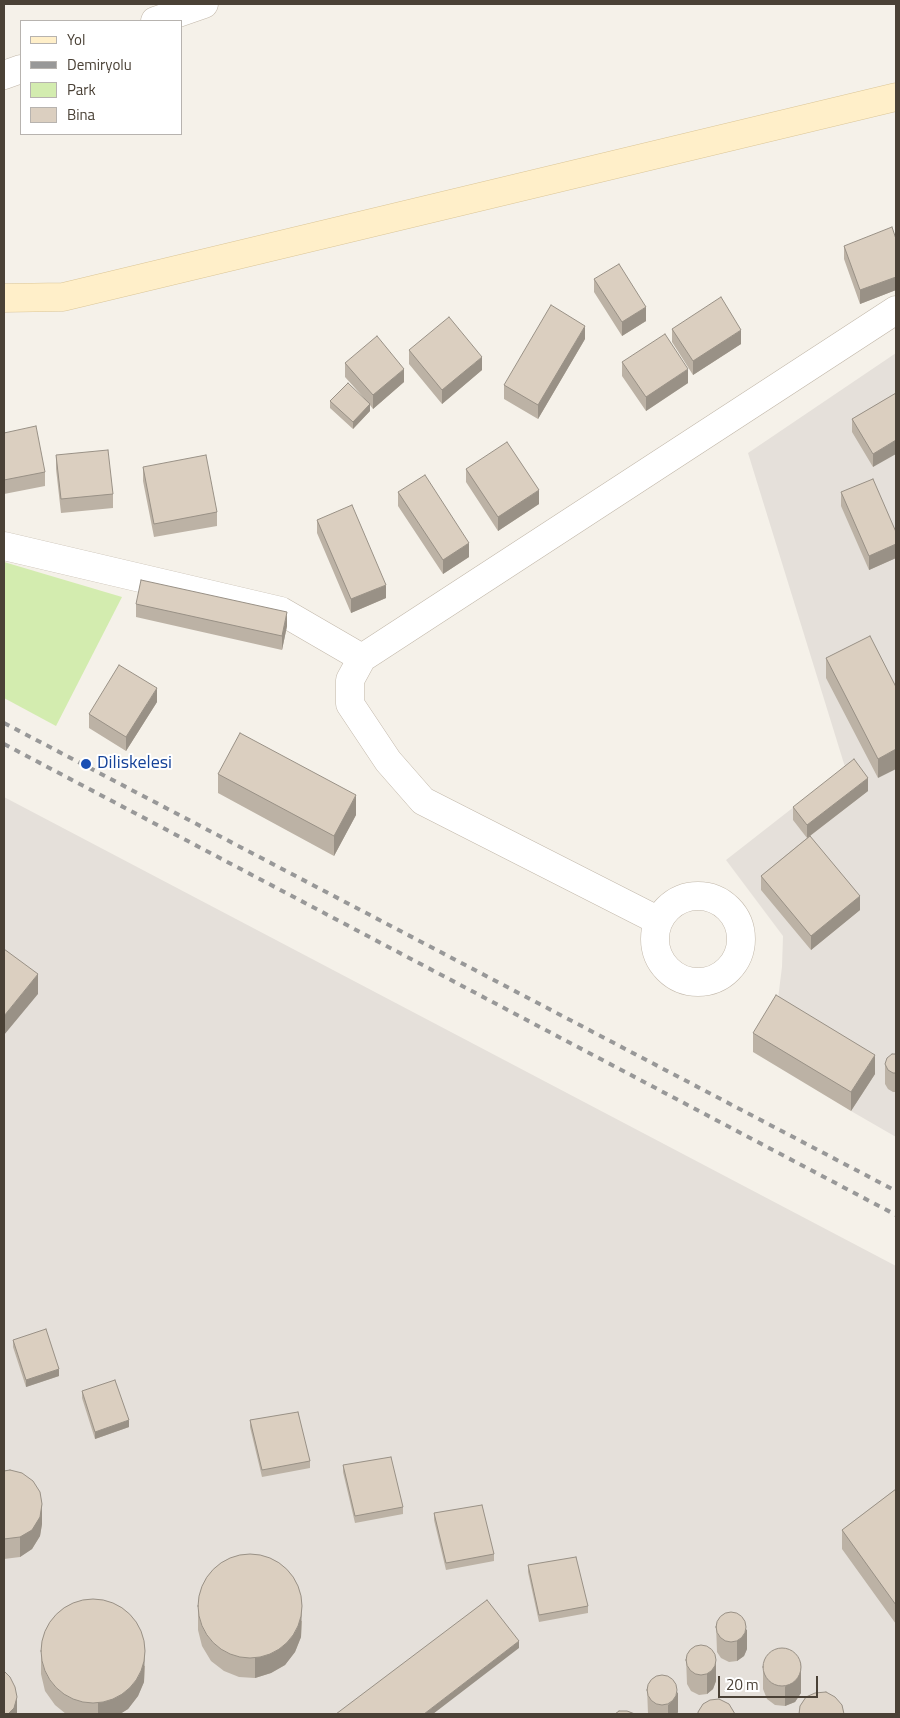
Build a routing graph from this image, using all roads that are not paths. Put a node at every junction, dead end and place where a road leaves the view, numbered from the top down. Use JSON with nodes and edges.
{"nodes":[{"id":1,"x":204,"y":4,"type":"edge"},
{"id":2,"x":158,"y":20,"type":"edge"},
{"id":3,"x":20,"y":69,"type":"edge"},
{"id":4,"x":4,"y":75,"type":"edge"},
{"id":5,"x":896,"y":97,"type":"edge"},
{"id":6,"x":4,"y":298,"type":"edge"},
{"id":7,"x":896,"y":310,"type":"edge"},
{"id":8,"x":4,"y":546,"type":"edge"},
{"id":9,"x":362,"y":658,"type":"junction"},
{"id":10,"x":659,"y":921,"type":"dead end"}],
"edges":[{"from":1,"to":2,"type":"street"},
{"from":3,"to":4,"type":"street"},
{"from":5,"to":6,"type":"main road"},
{"from":7,"to":9,"type":"street"},
{"from":8,"to":9,"type":"street"},
{"from":9,"to":10,"type":"street"}]}
